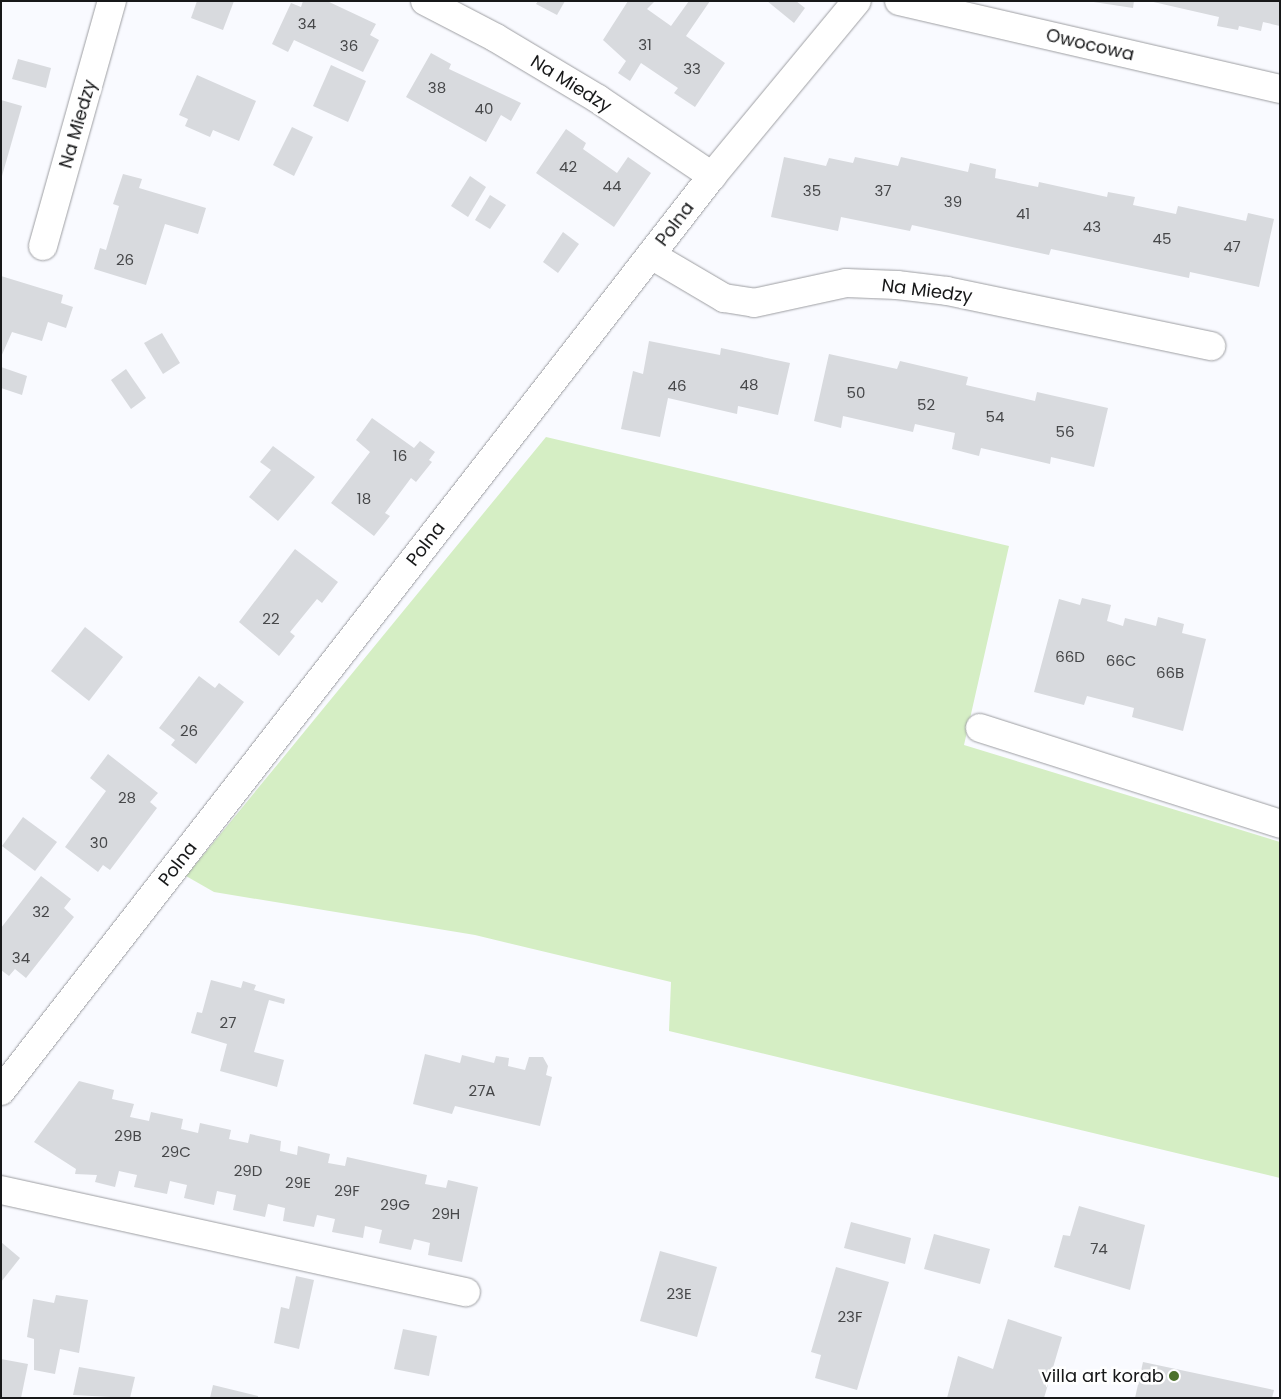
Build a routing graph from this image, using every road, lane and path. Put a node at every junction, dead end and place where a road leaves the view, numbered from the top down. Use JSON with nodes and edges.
{"nodes":[{"id":1,"x":112,"y":1,"type":"edge"},
{"id":2,"x":425,"y":1,"type":"edge"},
{"id":3,"x":856,"y":1,"type":"edge"},
{"id":4,"x":899,"y":1,"type":"edge"},
{"id":5,"x":1280,"y":89,"type":"edge"},
{"id":6,"x":712,"y":176,"type":"junction"},
{"id":7,"x":43,"y":246,"type":"dead end"},
{"id":8,"x":651,"y":255,"type":"junction"},
{"id":9,"x":1211,"y":346,"type":"dead end"},
{"id":10,"x":980,"y":728,"type":"dead end"},
{"id":11,"x":1280,"y":824,"type":"edge"},
{"id":12,"x":1,"y":1091,"type":"edge"},
{"id":13,"x":1,"y":1190,"type":"edge"},
{"id":14,"x":466,"y":1292,"type":"dead end"}],
"edges":[{"from":1,"to":7,"type":"street","name":"Na Miedzy"},
{"from":2,"to":6,"type":"street","name":"Na Miedzy"},
{"from":3,"to":6,"type":"street","name":"Polna"},
{"from":4,"to":5,"type":"street","name":"Owocowa"},
{"from":6,"to":8,"type":"street","name":"Polna"},
{"from":8,"to":9,"type":"street","name":"Na Miedzy"},
{"from":8,"to":12,"type":"street","name":"Polna"},
{"from":10,"to":11,"type":"street"},
{"from":13,"to":14,"type":"street"}]}
